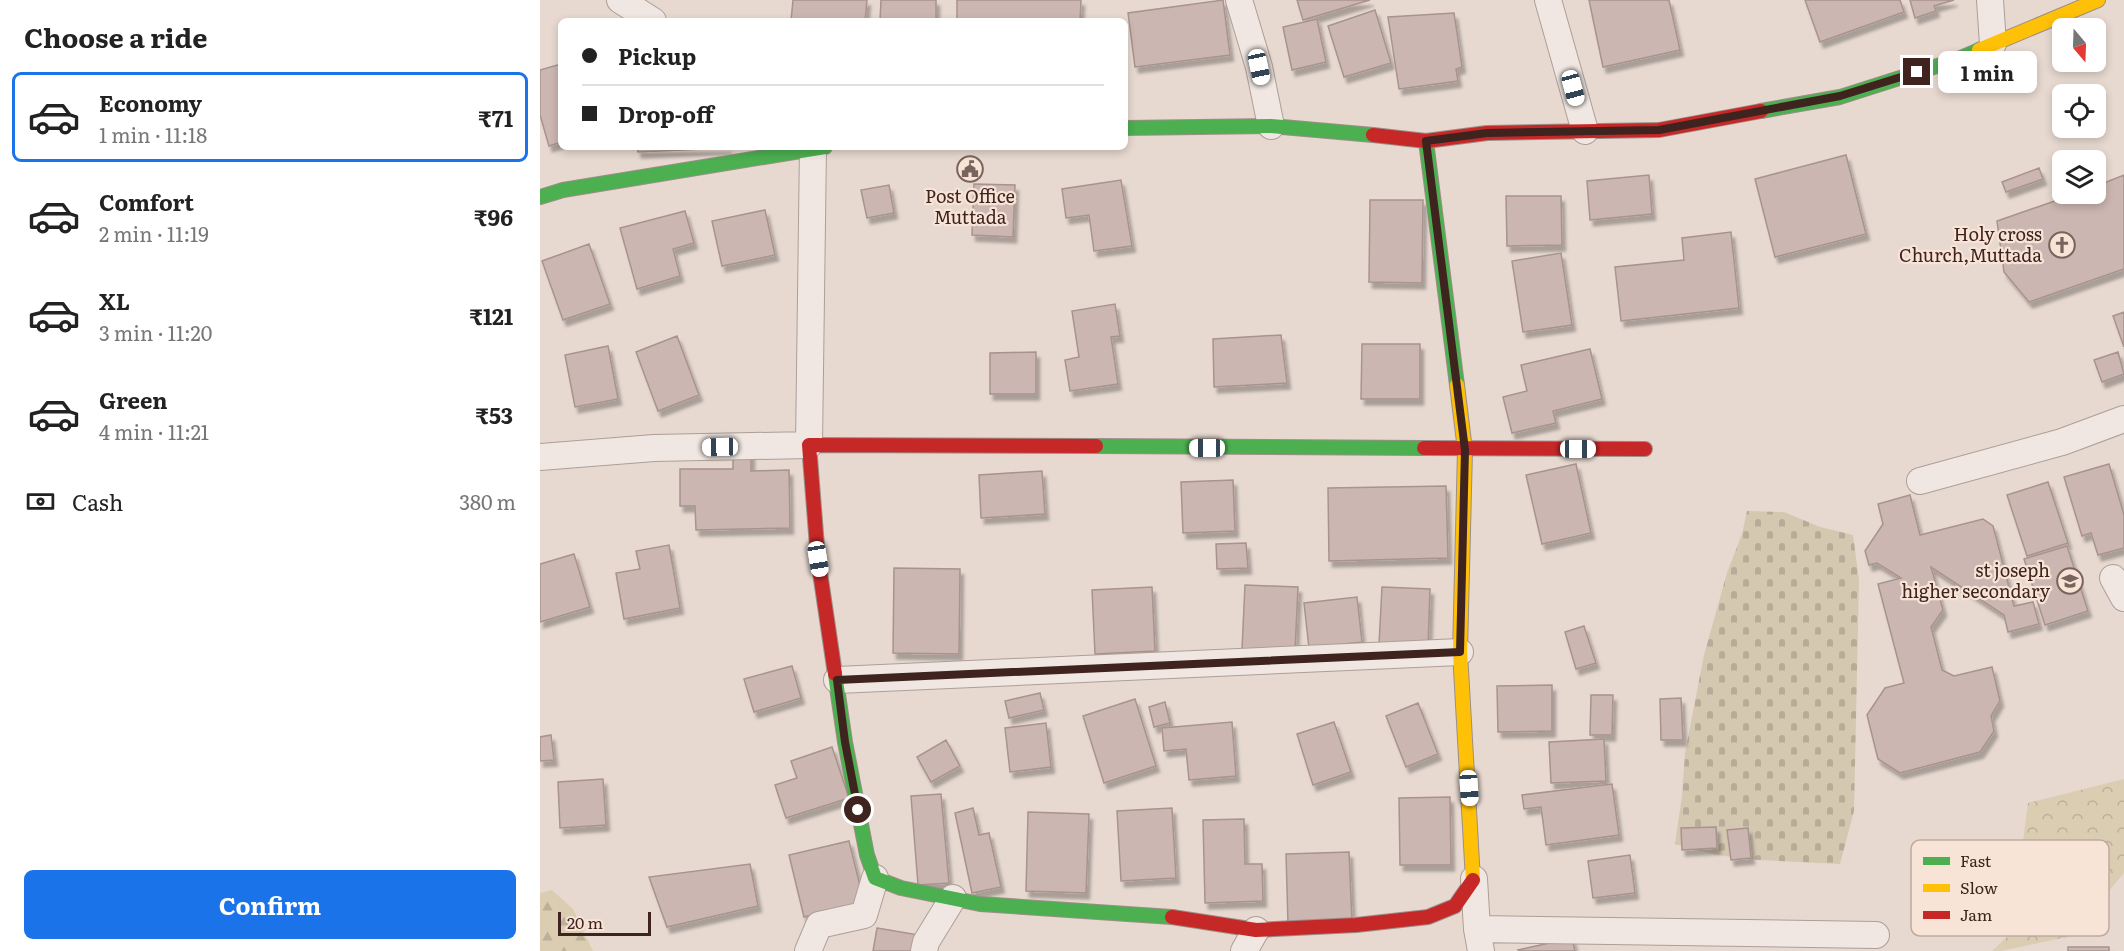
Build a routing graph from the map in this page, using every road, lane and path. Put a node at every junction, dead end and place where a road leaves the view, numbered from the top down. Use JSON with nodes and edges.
{"nodes":[{"id":1,"x":620,"y":0,"type":"edge"},
{"id":2,"x":1239,"y":0,"type":"edge"},
{"id":3,"x":1548,"y":0,"type":"edge"},
{"id":4,"x":1990,"y":0,"type":"edge"},
{"id":5,"x":2098,"y":0,"type":"edge"},
{"id":6,"x":648,"y":18,"type":"edge"},
{"id":7,"x":1993,"y":44,"type":"junction"},
{"id":8,"x":1271,"y":126,"type":"junction"},
{"id":9,"x":1128,"y":129,"type":"edge"},
{"id":10,"x":1585,"y":131,"type":"junction"},
{"id":11,"x":1426,"y":141,"type":"junction"},
{"id":12,"x":799,"y":150,"type":"edge"},
{"id":13,"x":817,"y":150,"type":"edge"},
{"id":14,"x":540,"y":197,"type":"edge"},
{"id":15,"x":2124,"y":419,"type":"edge"},
{"id":16,"x":809,"y":445,"type":"junction"},
{"id":17,"x":1645,"y":449,"type":"dead end"},
{"id":18,"x":1465,"y":450,"type":"junction"},
{"id":19,"x":540,"y":457,"type":"edge"},
{"id":20,"x":1920,"y":481,"type":"dead end"},
{"id":21,"x":1460,"y":652,"type":"junction"},
{"id":22,"x":837,"y":680,"type":"junction"},
{"id":23,"x":875,"y":879,"type":"junction"},
{"id":24,"x":1474,"y":879,"type":"junction"},
{"id":25,"x":953,"y":898,"type":"junction"},
{"id":26,"x":1876,"y":935,"type":"dead end"},
{"id":27,"x":1250,"y":940,"type":"edge"},
{"id":28,"x":1479,"y":940,"type":"edge"},
{"id":29,"x":808,"y":951,"type":"edge"},
{"id":30,"x":924,"y":951,"type":"edge"}],
"edges":[{"from":1,"to":6,"type":"street"},
{"from":2,"to":8,"type":"street"},
{"from":3,"to":10,"type":"street"},
{"from":4,"to":7,"type":"street"},
{"from":5,"to":7,"type":"street"},
{"from":7,"to":10,"type":"street"},
{"from":8,"to":9,"type":"street"},
{"from":8,"to":11,"type":"street"},
{"from":10,"to":11,"type":"street"},
{"from":11,"to":18,"type":"street"},
{"from":12,"to":14,"type":"street"},
{"from":13,"to":16,"type":"street"},
{"from":15,"to":20,"type":"street"},
{"from":16,"to":18,"type":"street"},
{"from":16,"to":19,"type":"street"},
{"from":16,"to":22,"type":"street"},
{"from":17,"to":18,"type":"street"},
{"from":18,"to":21,"type":"street"},
{"from":21,"to":22,"type":"street"},
{"from":21,"to":24,"type":"street"},
{"from":22,"to":23,"type":"street"},
{"from":23,"to":25,"type":"street"},
{"from":23,"to":29,"type":"street"},
{"from":24,"to":27,"type":"street"},
{"from":24,"to":28,"type":"street"},
{"from":25,"to":27,"type":"street"},
{"from":25,"to":30,"type":"street"},
{"from":26,"to":28,"type":"street"}]}
